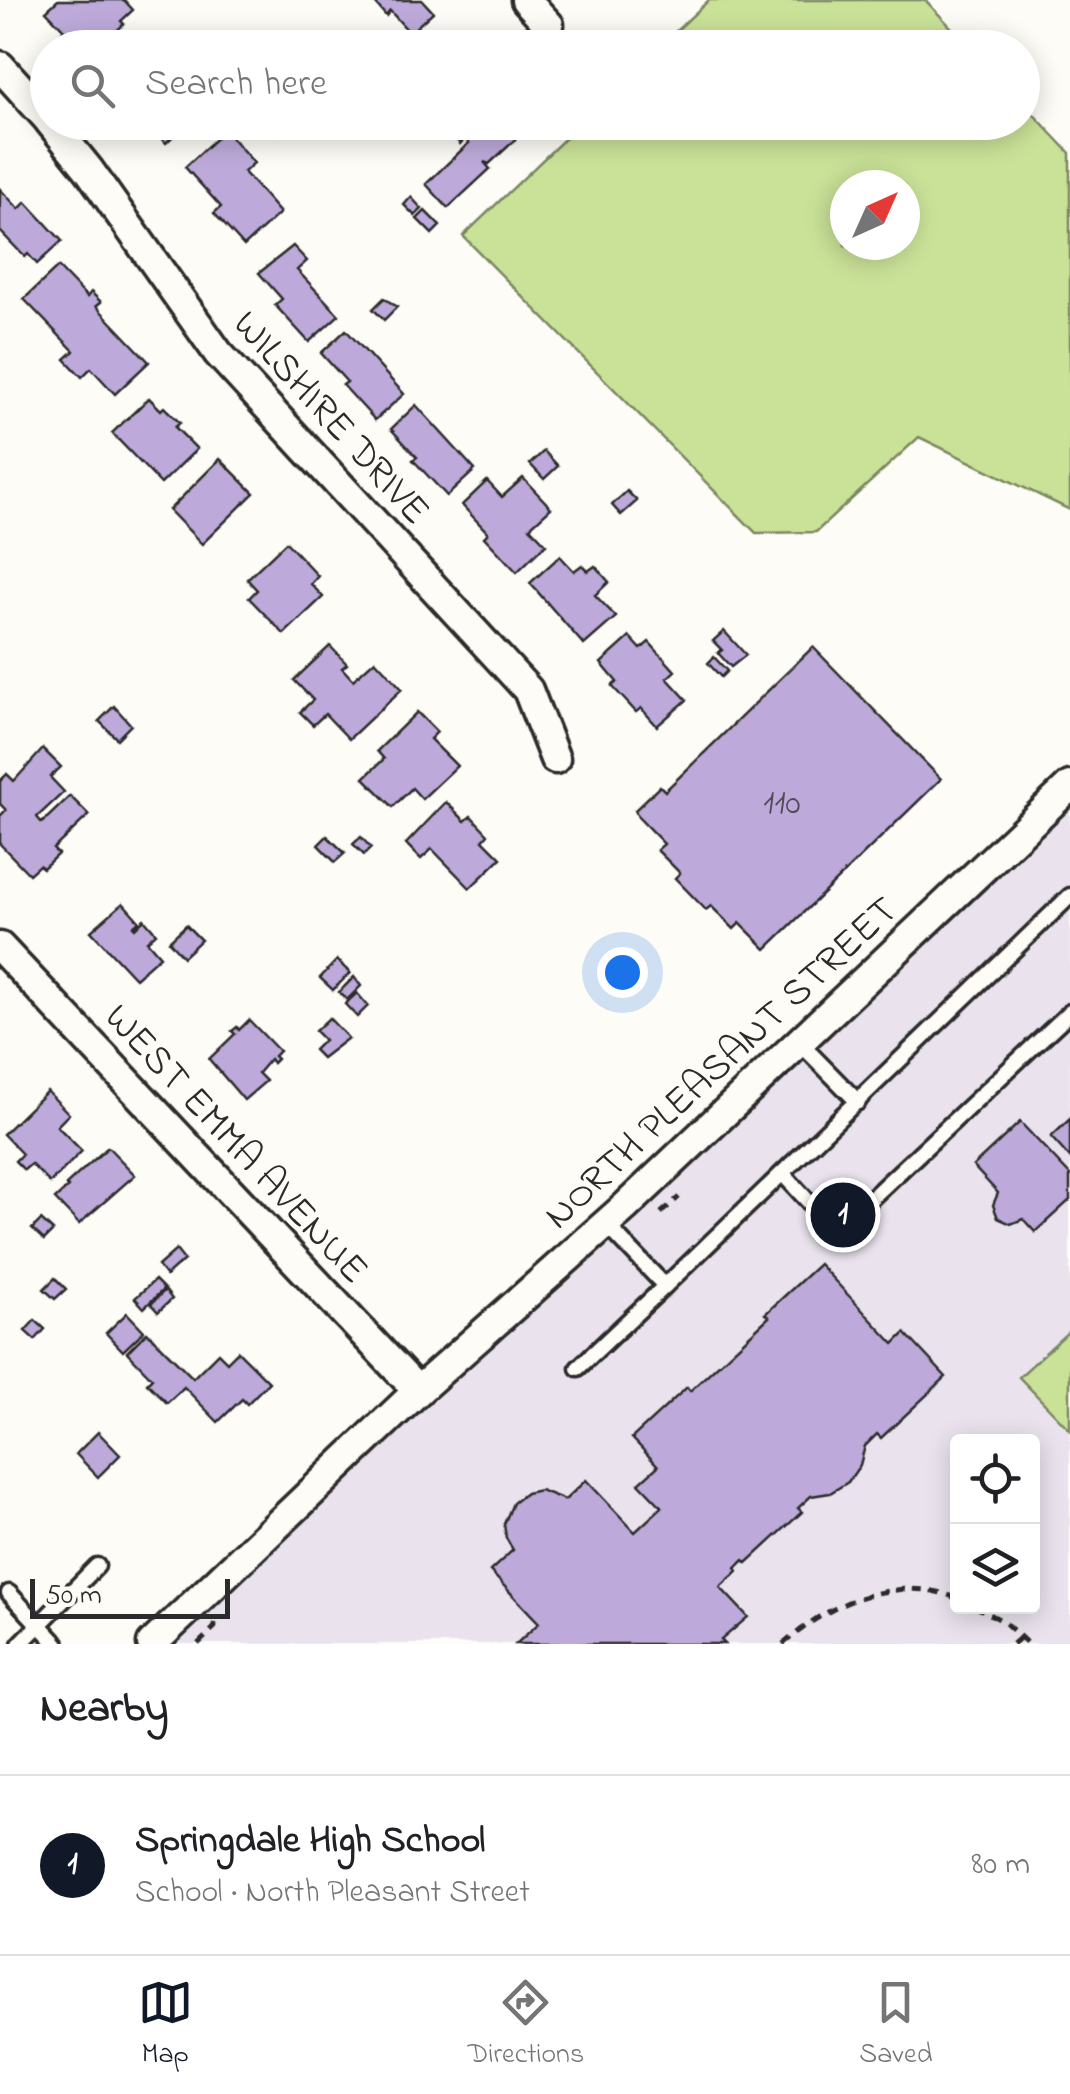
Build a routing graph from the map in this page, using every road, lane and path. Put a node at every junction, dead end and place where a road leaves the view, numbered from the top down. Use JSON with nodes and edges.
{"nodes":[{"id":1,"x":526,"y":0,"type":"edge"},
{"id":2,"x":549,"y":25,"type":"dead end"},
{"id":3,"x":0,"y":66,"type":"edge"},
{"id":4,"x":30,"y":100,"type":"edge"},
{"id":5,"x":65,"y":140,"type":"edge"},
{"id":6,"x":554,"y":759,"type":"dead end"},
{"id":7,"x":1070,"y":786,"type":"edge"},
{"id":8,"x":1070,"y":896,"type":"edge"},
{"id":9,"x":0,"y":947,"type":"edge"},
{"id":10,"x":1070,"y":1012,"type":"edge"},
{"id":11,"x":799,"y":1042,"type":"junction"},
{"id":12,"x":858,"y":1102,"type":"junction"},
{"id":13,"x":784,"y":1175,"type":"junction"},
{"id":14,"x":606,"y":1224,"type":"junction"},
{"id":15,"x":665,"y":1286,"type":"junction"},
{"id":16,"x":578,"y":1368,"type":"dead end"},
{"id":17,"x":418,"y":1391,"type":"junction"},
{"id":18,"x":97,"y":1566,"type":"dead end"},
{"id":19,"x":10,"y":1593,"type":"dead end"},
{"id":20,"x":950,"y":1595,"type":"edge"},
{"id":21,"x":989,"y":1614,"type":"edge"},
{"id":22,"x":39,"y":1625,"type":"junction"},
{"id":23,"x":1020,"y":1636,"type":"junction"},
{"id":24,"x":20,"y":1644,"type":"edge"},
{"id":25,"x":56,"y":1644,"type":"edge"},
{"id":26,"x":152,"y":1644,"type":"edge"},
{"id":27,"x":783,"y":1644,"type":"edge"},
{"id":28,"x":1012,"y":1644,"type":"edge"},
{"id":29,"x":1028,"y":1644,"type":"edge"}],
"edges":[{"from":1,"to":2,"type":"street"},
{"from":3,"to":4,"type":"street","name":"WILSHIRE DRIVE"},
{"from":5,"to":6,"type":"street","name":"WILSHIRE DRIVE"},
{"from":7,"to":11,"type":"street","name":"NORTH PLEASANT STREET"},
{"from":8,"to":12,"type":"lane"},
{"from":9,"to":17,"type":"street","name":"WEST EMMA AVENUE"},
{"from":10,"to":13,"type":"lane"},
{"from":11,"to":12,"type":"lane"},
{"from":11,"to":14,"type":"street","name":"NORTH PLEASANT STREET"},
{"from":12,"to":13,"type":"lane"},
{"from":13,"to":15,"type":"lane"},
{"from":14,"to":15,"type":"lane"},
{"from":14,"to":17,"type":"street","name":"NORTH PLEASANT STREET"},
{"from":15,"to":16,"type":"lane"},
{"from":17,"to":26,"type":"street","name":"NORTH PLEASANT STREET"},
{"from":18,"to":22,"type":"lane"},
{"from":19,"to":22,"type":"lane"},
{"from":20,"to":27,"type":"path"},
{"from":21,"to":23,"type":"path"},
{"from":22,"to":24,"type":"lane"},
{"from":22,"to":25,"type":"lane"},
{"from":23,"to":28,"type":"path"},
{"from":23,"to":29,"type":"path"}]}
